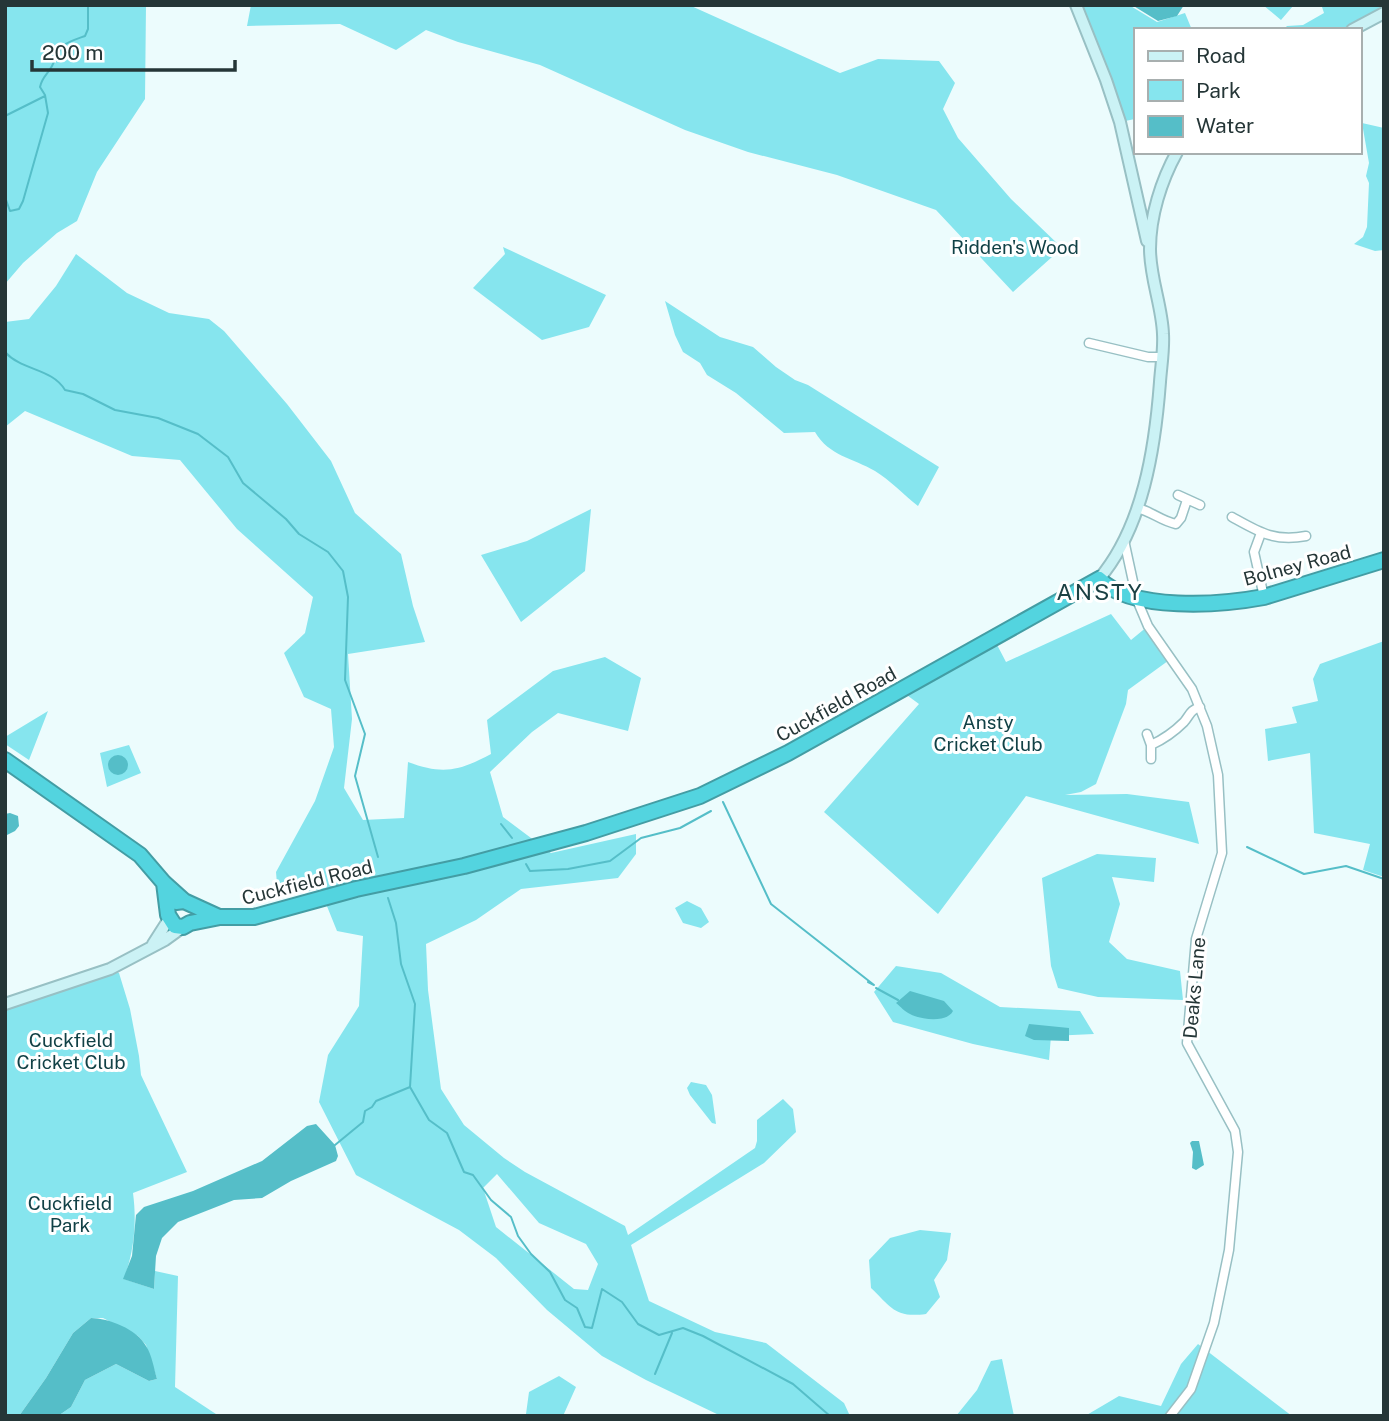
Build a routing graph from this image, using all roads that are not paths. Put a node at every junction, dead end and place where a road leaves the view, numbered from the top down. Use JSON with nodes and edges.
{"nodes":[{"id":1,"x":1076,"y":5,"type":"edge"},
{"id":2,"x":1384,"y":13,"type":"edge"},
{"id":3,"x":1356,"y":28,"type":"edge"},
{"id":4,"x":1176,"y":154,"type":"edge"},
{"id":5,"x":1148,"y":224,"type":"junction"},
{"id":6,"x":1089,"y":343,"type":"dead end"},
{"id":7,"x":1162,"y":357,"type":"junction"},
{"id":8,"x":1178,"y":495,"type":"dead end"},
{"id":9,"x":1187,"y":500,"type":"junction"},
{"id":10,"x":1200,"y":505,"type":"dead end"},
{"id":11,"x":1137,"y":508,"type":"junction"},
{"id":12,"x":1232,"y":517,"type":"dead end"},
{"id":13,"x":1261,"y":533,"type":"junction"},
{"id":14,"x":1306,"y":536,"type":"dead end"},
{"id":15,"x":1124,"y":540,"type":"junction"},
{"id":16,"x":1384,"y":560,"type":"edge"},
{"id":17,"x":1099,"y":579,"type":"junction"},
{"id":18,"x":1264,"y":597,"type":"junction"},
{"id":19,"x":1138,"y":600,"type":"junction"},
{"id":20,"x":1200,"y":707,"type":"junction"},
{"id":21,"x":1147,"y":734,"type":"dead end"},
{"id":22,"x":1151,"y":745,"type":"junction"},
{"id":23,"x":1151,"y":759,"type":"dead end"},
{"id":24,"x":5,"y":760,"type":"edge"},
{"id":25,"x":164,"y":883,"type":"junction"},
{"id":26,"x":187,"y":904,"type":"junction"},
{"id":27,"x":169,"y":915,"type":"junction"},
{"id":28,"x":220,"y":918,"type":"junction"},
{"id":29,"x":187,"y":925,"type":"junction"},
{"id":30,"x":153,"y":944,"type":"junction"},
{"id":31,"x":5,"y":1004,"type":"edge"},
{"id":32,"x":1170,"y":1416,"type":"edge"}],
"edges":[{"from":1,"to":5,"type":"main road"},
{"from":2,"to":3,"type":"main road"},
{"from":4,"to":5,"type":"main road","name":"Cuckfield Road"},
{"from":5,"to":7,"type":"main road","name":"Cuckfield Road"},
{"from":6,"to":7,"type":"street"},
{"from":7,"to":11,"type":"main road","name":"Cuckfield Road"},
{"from":8,"to":9,"type":"street"},
{"from":9,"to":10,"type":"street"},
{"from":9,"to":11,"type":"street"},
{"from":11,"to":15,"type":"main road","name":"Cuckfield Road"},
{"from":12,"to":13,"type":"street"},
{"from":13,"to":14,"type":"street"},
{"from":13,"to":18,"type":"street"},
{"from":15,"to":17,"type":"main road","name":"Cuckfield Road"},
{"from":15,"to":19,"type":"street","name":"Deaks Lane"},
{"from":16,"to":18,"type":"highway","name":"Bolney Road"},
{"from":17,"to":19,"type":"highway","name":"Bolney Road"},
{"from":17,"to":28,"type":"highway","name":"Cuckfield Road"},
{"from":18,"to":19,"type":"highway","name":"Bolney Road"},
{"from":19,"to":20,"type":"street","name":"Deaks Lane"},
{"from":20,"to":22,"type":"street"},
{"from":20,"to":32,"type":"street","name":"Deaks Lane"},
{"from":21,"to":22,"type":"street"},
{"from":22,"to":23,"type":"street"},
{"from":24,"to":25,"type":"highway","name":"Cuckfield Road"},
{"from":25,"to":26,"type":"highway","name":"Cuckfield Road"},
{"from":25,"to":27,"type":"highway"},
{"from":26,"to":27,"type":"highway"},
{"from":26,"to":28,"type":"highway","name":"Cuckfield Road"},
{"from":26,"to":29,"type":"highway"},
{"from":27,"to":29,"type":"highway"},
{"from":27,"to":30,"type":"main road"},
{"from":28,"to":29,"type":"highway","name":"Cuckfield Road"},
{"from":29,"to":30,"type":"main road"},
{"from":30,"to":31,"type":"main road"}]}
